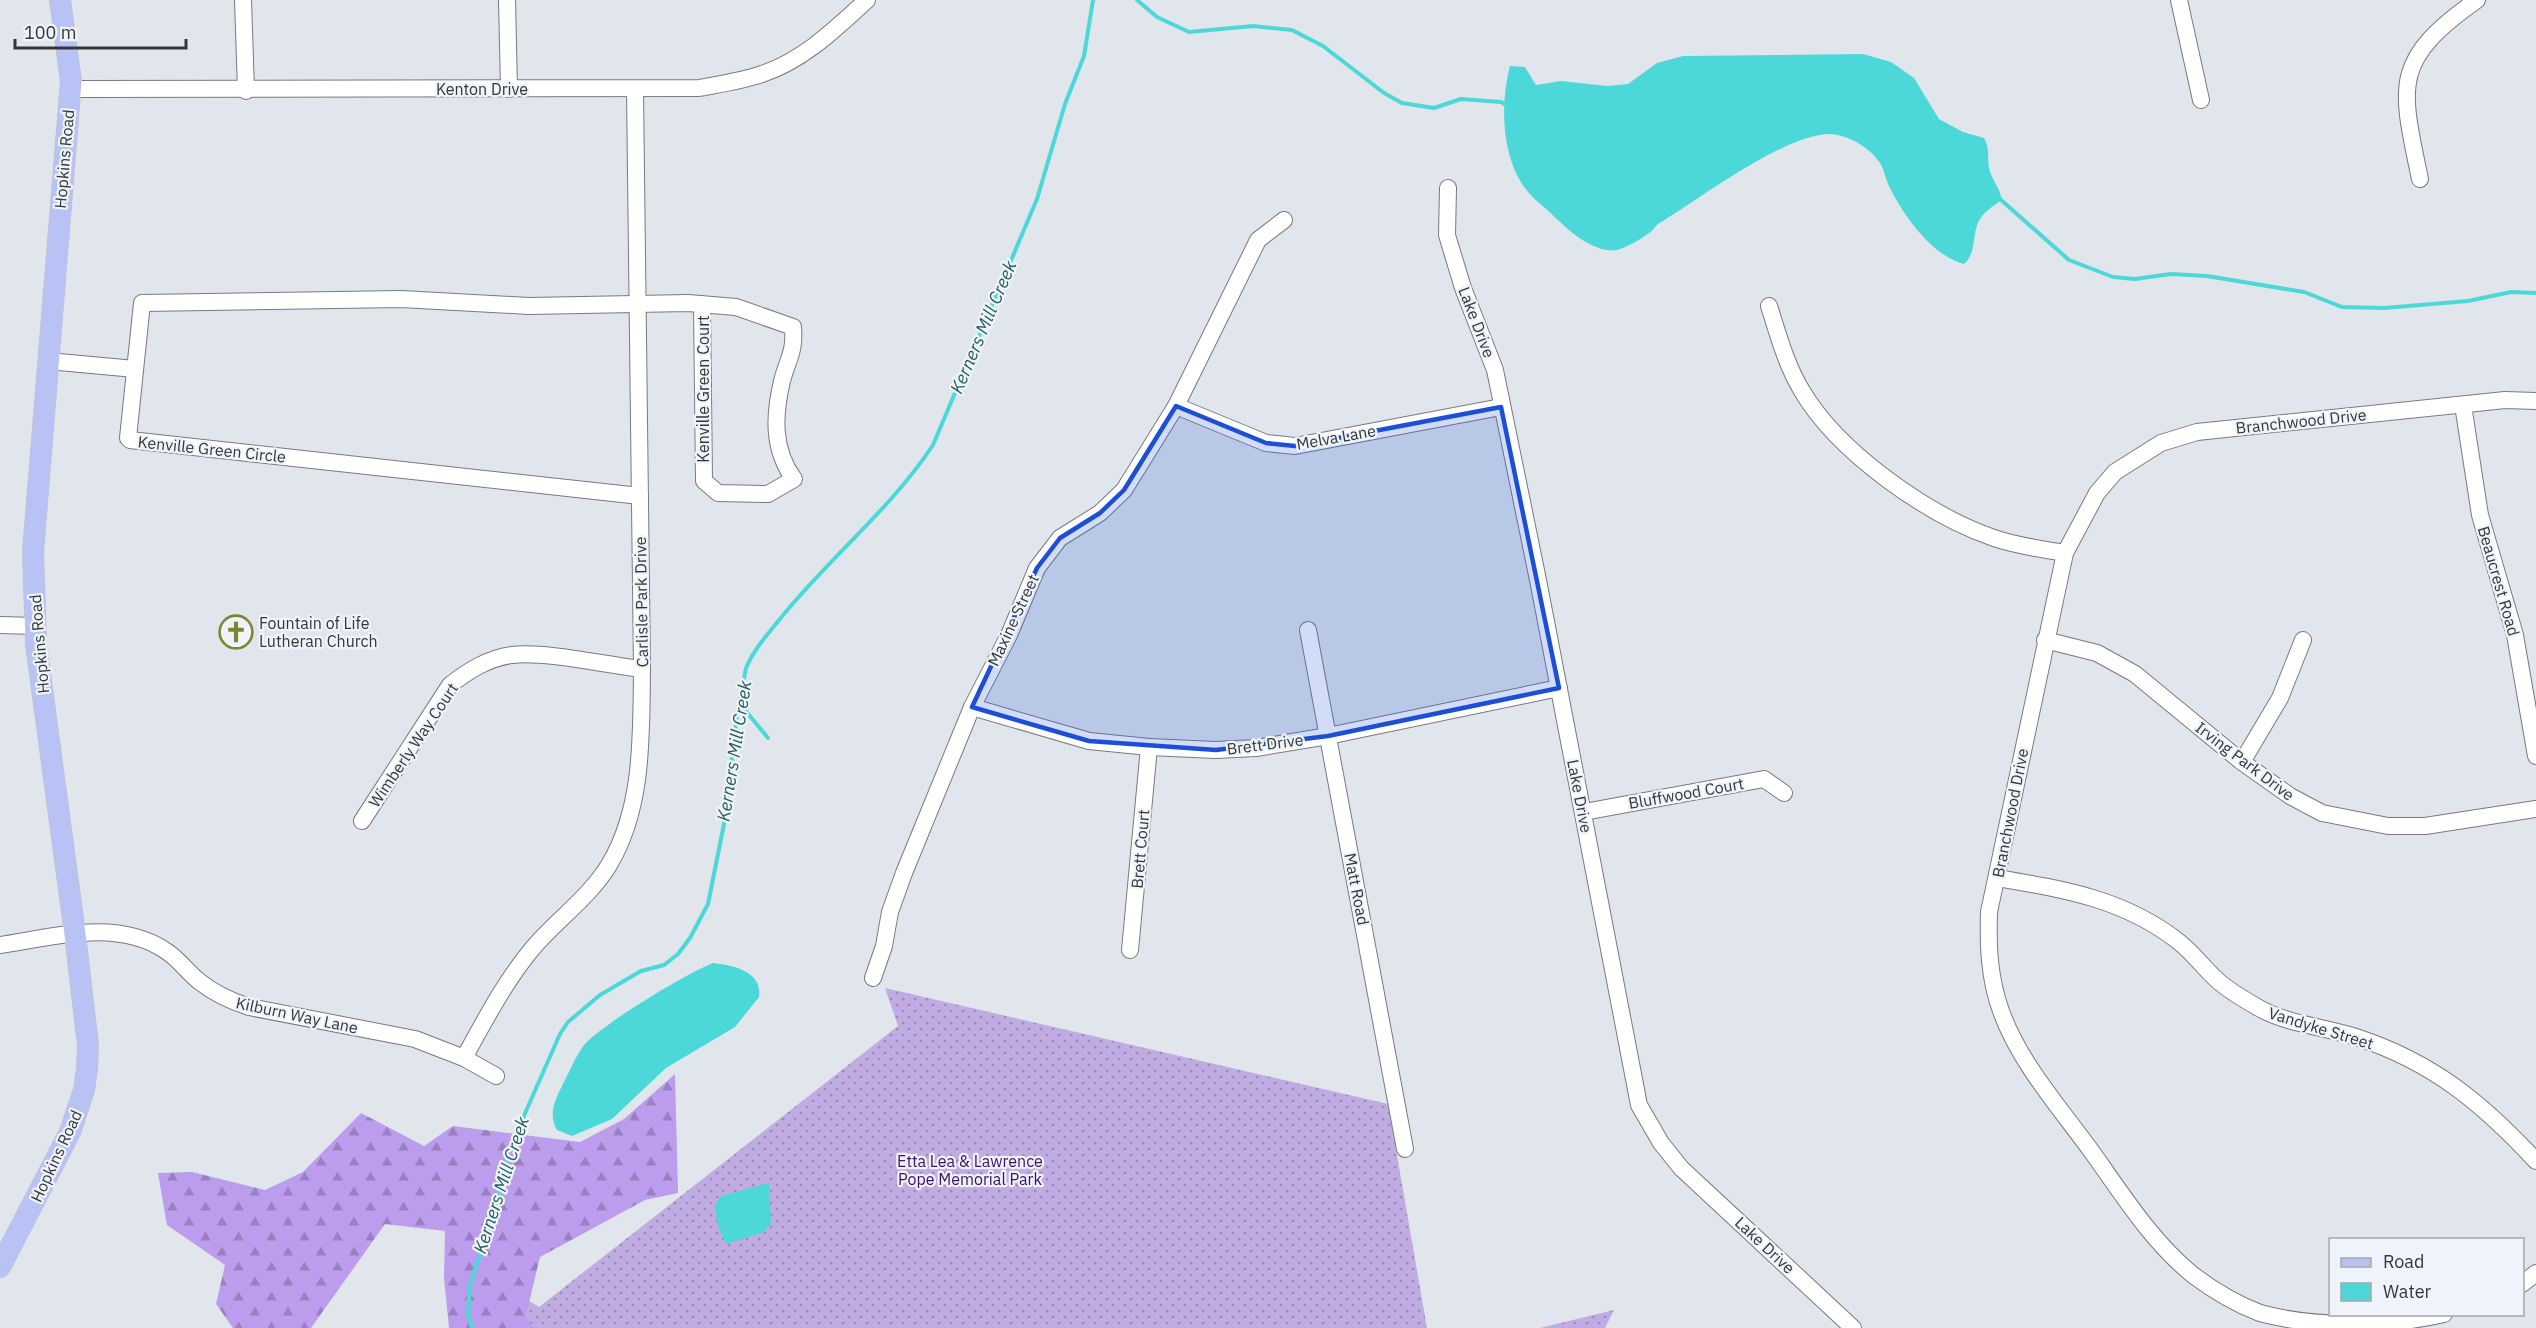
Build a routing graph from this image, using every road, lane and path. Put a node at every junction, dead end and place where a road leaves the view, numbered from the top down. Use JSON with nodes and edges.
{"nodes":[{"id":1,"x":60,"y":0,"type":"edge"},
{"id":2,"x":243,"y":0,"type":"edge"},
{"id":3,"x":507,"y":0,"type":"edge"},
{"id":4,"x":867,"y":0,"type":"edge"},
{"id":5,"x":2179,"y":0,"type":"edge"},
{"id":6,"x":2477,"y":0,"type":"edge"},
{"id":7,"x":70,"y":89,"type":"junction"},
{"id":8,"x":508,"y":89,"type":"junction"},
{"id":9,"x":635,"y":90,"type":"junction"},
{"id":10,"x":246,"y":91,"type":"junction"},
{"id":11,"x":2201,"y":100,"type":"dead end"},
{"id":12,"x":2420,"y":179,"type":"dead end"},
{"id":13,"x":1448,"y":188,"type":"dead end"},
{"id":14,"x":1284,"y":220,"type":"dead end"},
{"id":15,"x":702,"y":304,"type":"junction"},
{"id":16,"x":638,"y":305,"type":"junction"},
{"id":17,"x":1769,"y":306,"type":"dead end"},
{"id":18,"x":48,"y":361,"type":"junction"},
{"id":19,"x":135,"y":369,"type":"junction"},
{"id":20,"x":2536,"y":401,"type":"edge"},
{"id":21,"x":2463,"y":405,"type":"junction"},
{"id":22,"x":1176,"y":406,"type":"junction"},
{"id":23,"x":1501,"y":407,"type":"junction"},
{"id":24,"x":640,"y":496,"type":"junction"},
{"id":25,"x":2065,"y":554,"type":"junction"},
{"id":26,"x":0,"y":626,"type":"edge"},
{"id":27,"x":35,"y":626,"type":"junction"},
{"id":28,"x":1308,"y":630,"type":"dead end"},
{"id":29,"x":2045,"y":640,"type":"junction"},
{"id":30,"x":2303,"y":640,"type":"dead end"},
{"id":31,"x":642,"y":669,"type":"junction"},
{"id":32,"x":1559,"y":688,"type":"junction"},
{"id":33,"x":972,"y":707,"type":"junction"},
{"id":34,"x":1328,"y":736,"type":"junction"},
{"id":35,"x":1149,"y":747,"type":"junction"},
{"id":36,"x":2536,"y":756,"type":"edge"},
{"id":37,"x":2242,"y":762,"type":"junction"},
{"id":38,"x":1784,"y":793,"type":"dead end"},
{"id":39,"x":2536,"y":809,"type":"edge"},
{"id":40,"x":1584,"y":812,"type":"junction"},
{"id":41,"x":362,"y":821,"type":"dead end"},
{"id":42,"x":1997,"y":878,"type":"junction"},
{"id":43,"x":75,"y":934,"type":"junction"},
{"id":44,"x":0,"y":945,"type":"edge"},
{"id":45,"x":1130,"y":950,"type":"dead end"},
{"id":46,"x":873,"y":978,"type":"dead end"},
{"id":47,"x":464,"y":1058,"type":"junction"},
{"id":48,"x":496,"y":1076,"type":"dead end"},
{"id":49,"x":1405,"y":1149,"type":"dead end"},
{"id":50,"x":2536,"y":1161,"type":"edge"},
{"id":51,"x":0,"y":1267,"type":"edge"},
{"id":52,"x":2536,"y":1273,"type":"edge"},
{"id":53,"x":2524,"y":1283,"type":"edge"},
{"id":54,"x":2428,"y":1316,"type":"edge"},
{"id":55,"x":1853,"y":1328,"type":"edge"}],
"edges":[{"from":1,"to":7,"type":"main road","name":"Hopkins Road"},
{"from":2,"to":10,"type":"street"},
{"from":3,"to":8,"type":"street"},
{"from":4,"to":9,"type":"street","name":"Kenton Drive"},
{"from":5,"to":11,"type":"street"},
{"from":6,"to":12,"type":"street"},
{"from":7,"to":10,"type":"street","name":"Kenton Drive"},
{"from":7,"to":18,"type":"main road","name":"Hopkins Road"},
{"from":8,"to":9,"type":"street","name":"Kenton Drive"},
{"from":8,"to":10,"type":"street","name":"Kenton Drive"},
{"from":9,"to":16,"type":"street","name":"Carlisle Park Drive"},
{"from":13,"to":23,"type":"street","name":"Lake Drive"},
{"from":14,"to":22,"type":"street","name":"Maxine Street"},
{"from":15,"to":15,"type":"street","name":"Kenville Green Court"},
{"from":15,"to":16,"type":"street","name":"Kenville Green Court"},
{"from":16,"to":19,"type":"street","name":"Kenville Green Circle"},
{"from":16,"to":24,"type":"street","name":"Carlisle Park Drive"},
{"from":17,"to":25,"type":"street"},
{"from":18,"to":19,"type":"street"},
{"from":18,"to":27,"type":"main road","name":"Hopkins Road"},
{"from":19,"to":24,"type":"street","name":"Kenville Green Circle"},
{"from":20,"to":21,"type":"street","name":"Branchwood Drive"},
{"from":21,"to":25,"type":"street","name":"Branchwood Drive"},
{"from":21,"to":36,"type":"street","name":"Beaucrest Road"},
{"from":22,"to":23,"type":"street","name":"Melva Lane"},
{"from":22,"to":33,"type":"street","name":"Maxine Street"},
{"from":23,"to":32,"type":"street","name":"Lake Drive"},
{"from":24,"to":31,"type":"street","name":"Carlisle Park Drive"},
{"from":25,"to":29,"type":"street","name":"Branchwood Drive"},
{"from":26,"to":27,"type":"street"},
{"from":27,"to":43,"type":"main road","name":"Hopkins Road"},
{"from":28,"to":34,"type":"street","name":"Matt Road"},
{"from":29,"to":37,"type":"street","name":"Irving Park Drive"},
{"from":29,"to":42,"type":"street","name":"Branchwood Drive"},
{"from":30,"to":37,"type":"street"},
{"from":31,"to":41,"type":"street","name":"Wimberly Way Court"},
{"from":31,"to":47,"type":"street","name":"Carlisle Park Drive"},
{"from":32,"to":34,"type":"street","name":"Brett Drive"},
{"from":32,"to":40,"type":"street","name":"Lake Drive"},
{"from":33,"to":35,"type":"street","name":"Brett Drive"},
{"from":33,"to":46,"type":"street","name":"Maxine Street"},
{"from":34,"to":35,"type":"street","name":"Brett Drive"},
{"from":34,"to":49,"type":"street","name":"Matt Road"},
{"from":35,"to":45,"type":"street","name":"Brett Court"},
{"from":37,"to":39,"type":"street","name":"Irving Park Drive"},
{"from":38,"to":40,"type":"street","name":"Bluffwood Court"},
{"from":40,"to":55,"type":"street","name":"Lake Drive"},
{"from":42,"to":50,"type":"street","name":"Vandyke Street"},
{"from":42,"to":54,"type":"street","name":"Branchwood Drive"},
{"from":43,"to":44,"type":"street","name":"Kilburn Way Lane"},
{"from":43,"to":47,"type":"street","name":"Kilburn Way Lane"},
{"from":43,"to":51,"type":"main road","name":"Hopkins Road"},
{"from":47,"to":48,"type":"street","name":"Kilburn Way Lane"},
{"from":52,"to":53,"type":"street"}]}
